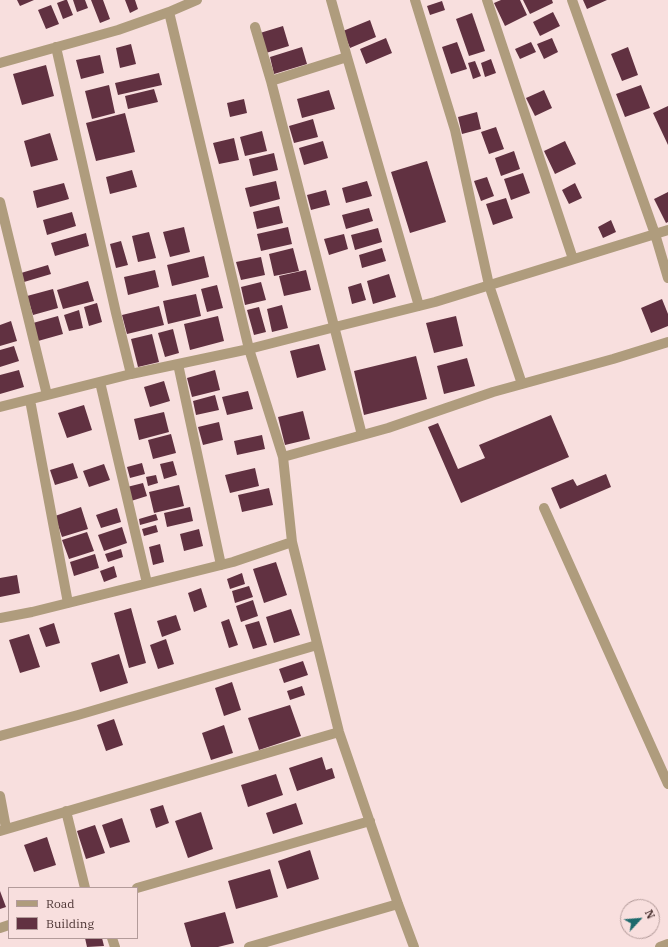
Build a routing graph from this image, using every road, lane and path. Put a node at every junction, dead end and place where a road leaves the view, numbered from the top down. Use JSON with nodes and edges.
{"nodes":[{"id":1,"x":197,"y":0,"type":"edge"},
{"id":2,"x":331,"y":0,"type":"edge"},
{"id":3,"x":415,"y":0,"type":"edge"},
{"id":4,"x":487,"y":0,"type":"edge"},
{"id":5,"x":572,"y":0,"type":"edge"},
{"id":6,"x":169,"y":12,"type":"junction"},
{"id":7,"x":255,"y":27,"type":"dead end"},
{"id":8,"x":56,"y":47,"type":"junction"},
{"id":9,"x":347,"y":57,"type":"junction"},
{"id":10,"x":0,"y":63,"type":"edge"},
{"id":11,"x":271,"y":81,"type":"junction"},
{"id":12,"x":0,"y":202,"type":"edge"},
{"id":13,"x":668,"y":230,"type":"edge"},
{"id":14,"x":655,"y":234,"type":"junction"},
{"id":15,"x":573,"y":259,"type":"junction"},
{"id":16,"x":668,"y":278,"type":"edge"},
{"id":17,"x":489,"y":285,"type":"junction"},
{"id":18,"x":419,"y":306,"type":"junction"},
{"id":19,"x":335,"y":327,"type":"junction"},
{"id":20,"x":668,"y":342,"type":"edge"},
{"id":21,"x":249,"y":349,"type":"junction"},
{"id":22,"x":178,"y":364,"type":"junction"},
{"id":23,"x":132,"y":374,"type":"junction"},
{"id":24,"x":100,"y":382,"type":"junction"},
{"id":25,"x":522,"y":384,"type":"junction"},
{"id":26,"x":48,"y":395,"type":"junction"},
{"id":27,"x":30,"y":400,"type":"junction"},
{"id":28,"x":0,"y":408,"type":"edge"},
{"id":29,"x":362,"y":435,"type":"junction"},
{"id":30,"x":283,"y":457,"type":"junction"},
{"id":31,"x":544,"y":508,"type":"dead end"},
{"id":32,"x":292,"y":542,"type":"junction"},
{"id":33,"x":221,"y":565,"type":"junction"},
{"id":34,"x":147,"y":583,"type":"junction"},
{"id":35,"x":68,"y":603,"type":"junction"},
{"id":36,"x":0,"y":618,"type":"edge"},
{"id":37,"x":317,"y":645,"type":"junction"},
{"id":38,"x":339,"y":732,"type":"junction"},
{"id":39,"x":0,"y":736,"type":"edge"},
{"id":40,"x":668,"y":784,"type":"edge"},
{"id":41,"x":0,"y":796,"type":"edge"},
{"id":42,"x":66,"y":811,"type":"junction"},
{"id":43,"x":370,"y":821,"type":"junction"},
{"id":44,"x":3,"y":829,"type":"edge"},
{"id":45,"x":85,"y":887,"type":"edge"},
{"id":46,"x":138,"y":888,"type":"edge"},
{"id":47,"x":398,"y":904,"type":"junction"},
{"id":48,"x":668,"y":944,"type":"edge"},
{"id":49,"x":249,"y":947,"type":"edge"},
{"id":50,"x":414,"y":947,"type":"edge"},
{"id":51,"x":660,"y":947,"type":"edge"}],
"edges":[{"from":1,"to":6,"type":"street"},
{"from":2,"to":9,"type":"street"},
{"from":3,"to":17,"type":"street"},
{"from":4,"to":15,"type":"street"},
{"from":5,"to":14,"type":"street"},
{"from":6,"to":8,"type":"street"},
{"from":6,"to":21,"type":"street"},
{"from":7,"to":11,"type":"street"},
{"from":8,"to":10,"type":"street"},
{"from":8,"to":23,"type":"street"},
{"from":9,"to":11,"type":"street"},
{"from":9,"to":18,"type":"street"},
{"from":11,"to":19,"type":"street"},
{"from":12,"to":26,"type":"street"},
{"from":13,"to":14,"type":"street"},
{"from":14,"to":15,"type":"street"},
{"from":14,"to":16,"type":"street"},
{"from":15,"to":17,"type":"street"},
{"from":17,"to":18,"type":"street"},
{"from":17,"to":25,"type":"street"},
{"from":18,"to":19,"type":"street"},
{"from":19,"to":21,"type":"street"},
{"from":19,"to":29,"type":"street"},
{"from":20,"to":25,"type":"street"},
{"from":21,"to":22,"type":"street"},
{"from":21,"to":30,"type":"street"},
{"from":22,"to":23,"type":"street"},
{"from":22,"to":33,"type":"street"},
{"from":23,"to":24,"type":"street"},
{"from":24,"to":26,"type":"street"},
{"from":24,"to":34,"type":"street"},
{"from":25,"to":29,"type":"street"},
{"from":26,"to":27,"type":"street"},
{"from":27,"to":28,"type":"street"},
{"from":27,"to":35,"type":"street"},
{"from":29,"to":30,"type":"street"},
{"from":30,"to":32,"type":"street"},
{"from":31,"to":40,"type":"street"},
{"from":32,"to":33,"type":"street"},
{"from":32,"to":37,"type":"street"},
{"from":33,"to":34,"type":"street"},
{"from":34,"to":35,"type":"street"},
{"from":35,"to":36,"type":"street"},
{"from":37,"to":38,"type":"street"},
{"from":37,"to":39,"type":"street"},
{"from":38,"to":42,"type":"street"},
{"from":38,"to":43,"type":"street"},
{"from":41,"to":44,"type":"street"},
{"from":42,"to":44,"type":"street"},
{"from":42,"to":45,"type":"street"},
{"from":43,"to":46,"type":"street"},
{"from":43,"to":47,"type":"street"},
{"from":47,"to":49,"type":"street"},
{"from":47,"to":50,"type":"street"},
{"from":48,"to":51,"type":"street"}]}
